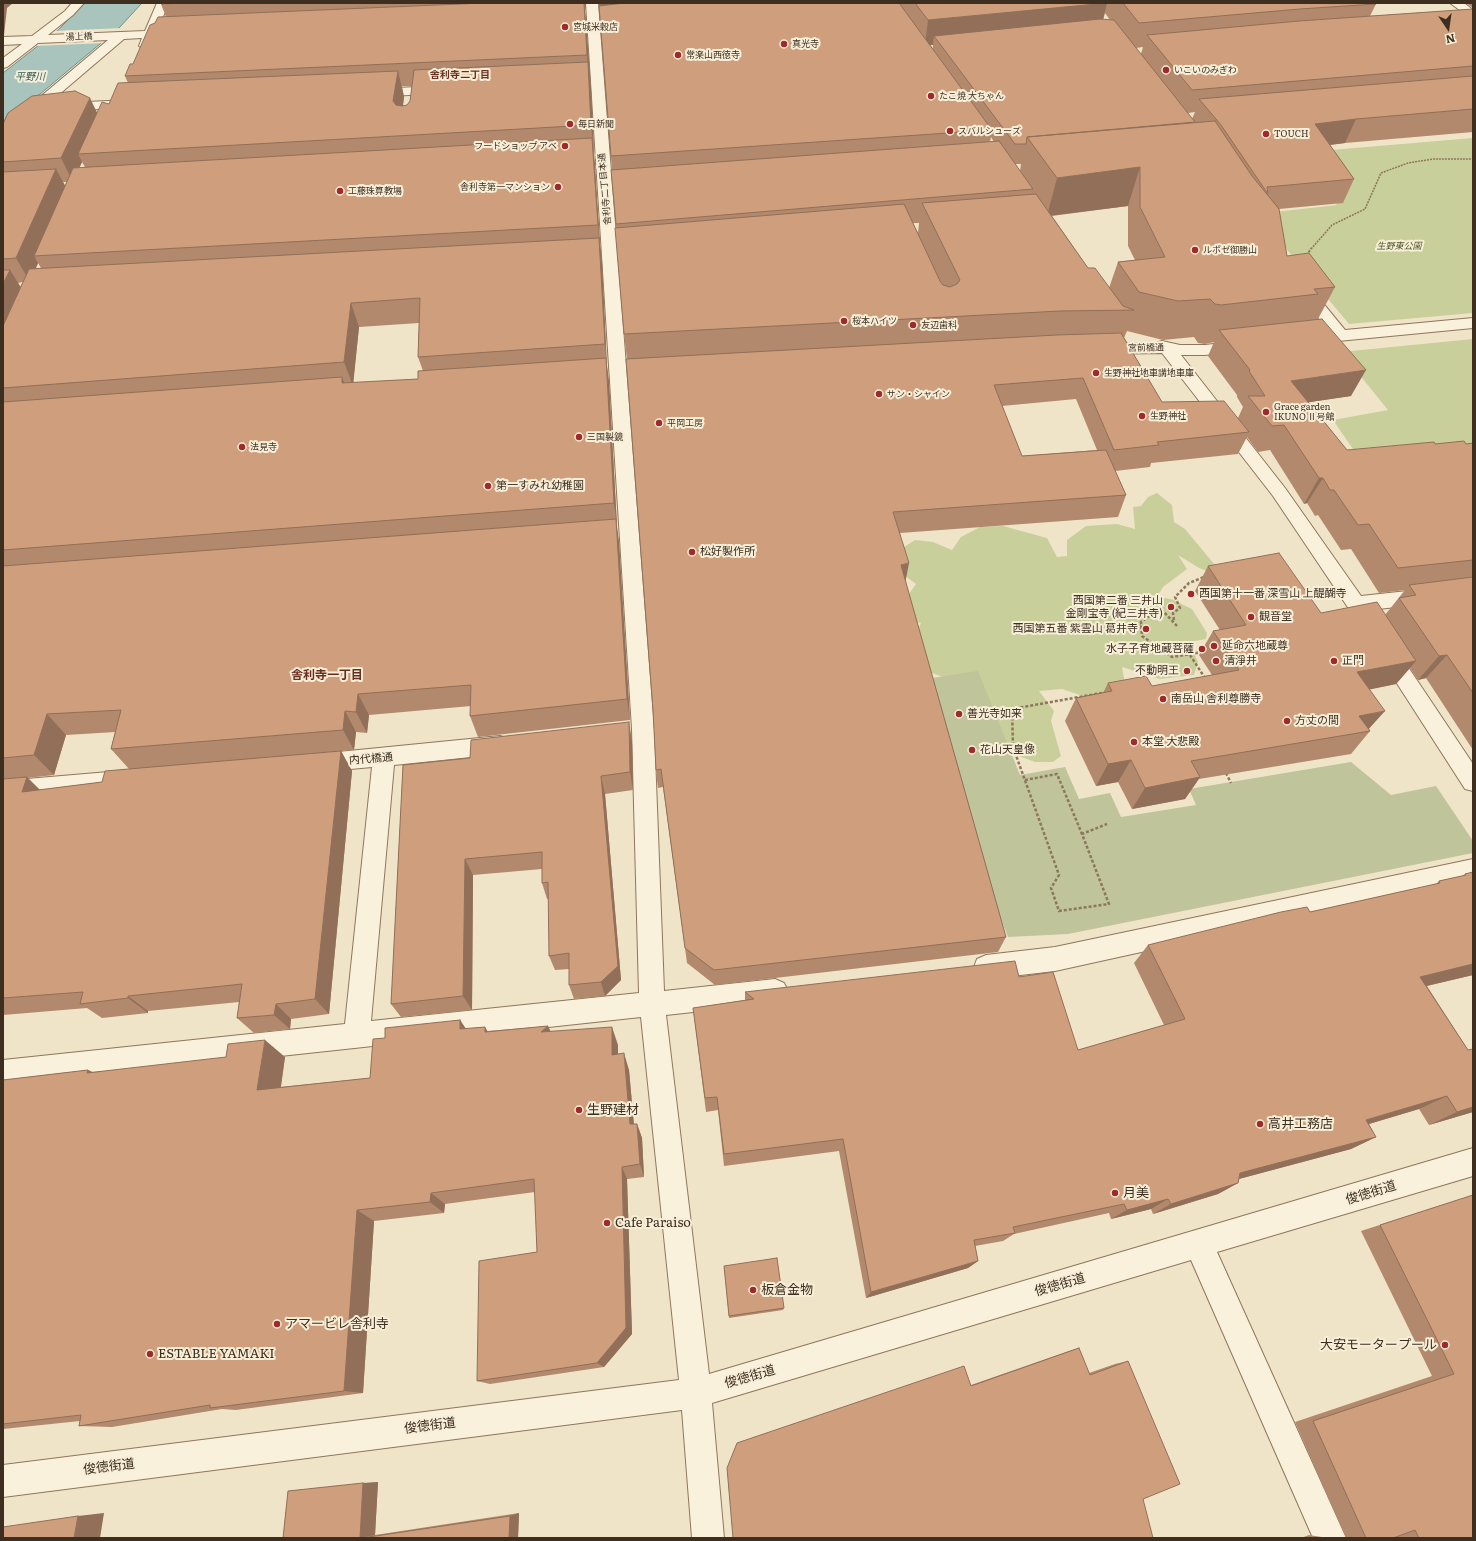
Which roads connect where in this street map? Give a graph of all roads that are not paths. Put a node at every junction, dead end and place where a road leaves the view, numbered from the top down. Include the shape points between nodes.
1 (78, 3) edge
2 (164, 3) edge
3 (1456, 3) edge
4 (578, 16) edge
5 (597, 17) edge
6 (1471, 20) edge
7 (190, 33) edge
8 (150, 34) junction
9 (117, 36) junction
10 (40, 39) junction
11 (3, 41) edge
12 (140, 55) edge
13 (3, 64) edge
14 (582, 82) edge
15 (598, 82) junction
16 (451, 89) edge
17 (124, 90) edge
18 (412, 91) junction
19 (357, 94) edge
20 (142, 103) edge
21 (118, 104) junction
22 (410, 105) edge
23 (36, 108) junction
24 (112, 118) edge
25 (3, 135) edge
26 (602, 157) junction
27 (587, 158) edge
28 (620, 188) edge
29 (604, 189) junction
30 (626, 253) edge
31 (611, 255) junction
32 (595, 256) edge
33 (1296, 279) edge
34 (1473, 323) edge
35 (1119, 335) edge
36 (1340, 335) junction
37 (1292, 340) edge
38 (1252, 345) edge
39 (1167, 348) junction
40 (1082, 349) edge
41 (1473, 591) edge
42 (1356, 604) junction
43 (517, 743) edge
44 (384, 758) junction
45 (296, 765) edge
46 (154, 777) edge
47 (1473, 782) edge
48 (3, 790) edge
49 (1473, 868) edge
50 (960, 970) edge
51 (794, 989) edge
52 (652, 1005) junction
53 (357, 1036) junction
54 (3, 1073) edge
55 (1473, 1162) edge
56 (1198, 1244) junction
57 (696, 1393) junction
58 (3, 1481) edge
59 (708, 1538) edge
60 (1330, 1538) edge

1 - 10 street
2 - 8 street
3 - 6 street
4 - 5 street
5 - 15 street, 舎利寺二丁目本通
7 - 8 street, 湯上橋
8 - 9 street, 湯上橋
8 - 12 street
9 - 10 street, 湯上橋
9 - 23 street
10 - 11 street, 湯上橋
10 - 13 street
14 - 15 street
15 - 26 street, 舎利寺二丁目本通
16 - 18 street
17 - 21 street
18 - 19 street
18 - 22 street
20 - 21 street
21 - 23 street
21 - 24 street
23 - 25 street
26 - 27 street
26 - 29 street, 舎利寺二丁目本通
28 - 29 street
29 - 31 street, 舎利寺二丁目本通
30 - 31 street
31 - 32 street
31 - 52 street, 舎利寺二丁目本通 via 618,374 621,534
33 - 36 street
34 - 36 street
35 - 39 street
36 - 37 street
38 - 39 street, 宮前橋通 via 1205,350
39 - 40 street, 宮前橋通
39 - 42 street via 1279,492
41 - 42 street
42 - 47 street
43 - 44 street, 内代橋通
44 - 45 street, 内代橋通
44 - 53 street
46 - 48 street
49 - 50 street via 1055,959
51 - 52 street
52 - 53 street
52 - 57 street, 舎利寺二丁目本通
53 - 54 street
55 - 56 street, 俊徳街道
56 - 57 street, 俊徳街道
56 - 60 street
57 - 58 street, 俊徳街道
57 - 59 street, 舎利寺二丁目本通

